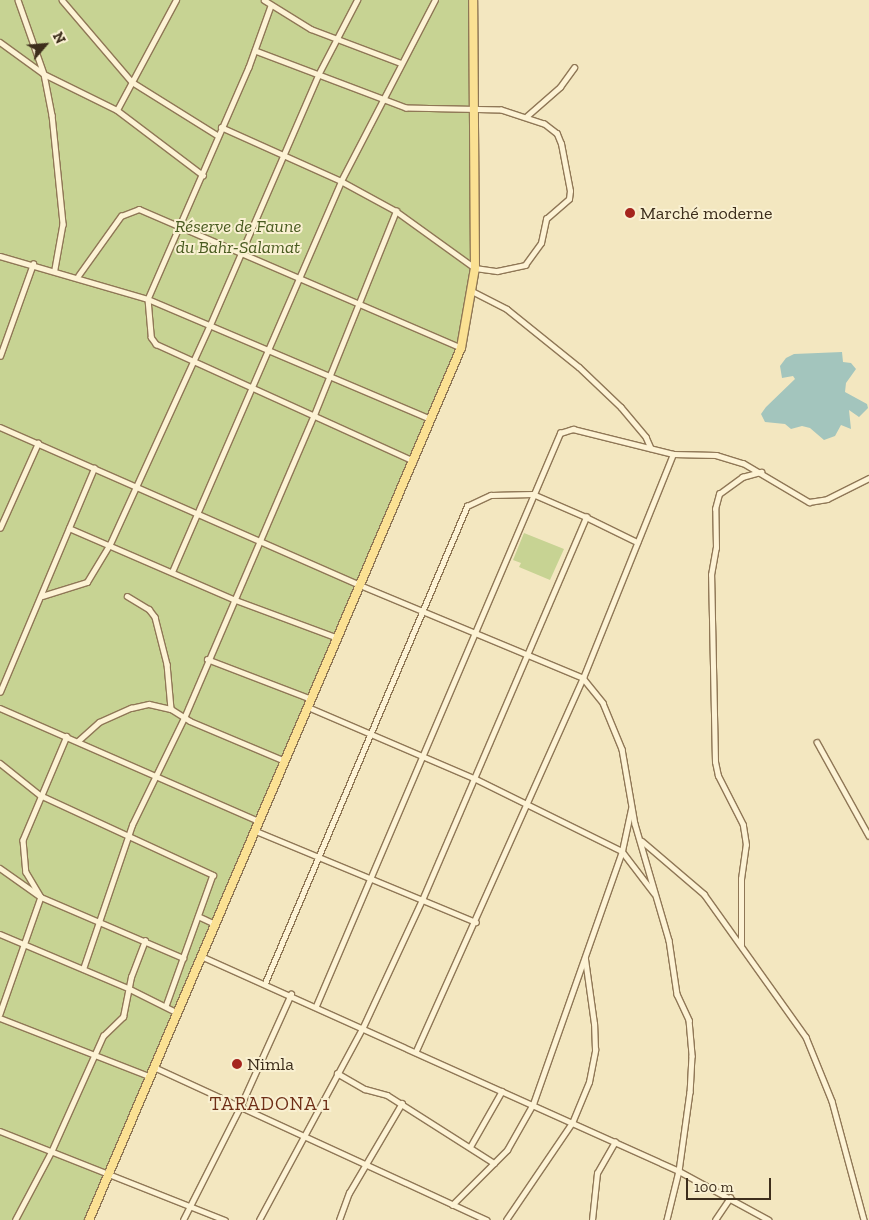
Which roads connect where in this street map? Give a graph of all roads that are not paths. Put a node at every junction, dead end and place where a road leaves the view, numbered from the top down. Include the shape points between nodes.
1 (18, 0) edge
2 (62, 0) edge
3 (176, 0) edge
4 (264, 0) edge
5 (357, 0) edge
6 (435, 0) edge
7 (473, 0) edge
8 (271, 6) junction
9 (336, 38) junction
10 (0, 42) edge
11 (256, 51) junction
12 (401, 63) junction
13 (574, 68) dead end
14 (44, 74) junction
15 (318, 74) junction
16 (132, 82) junction
17 (382, 101) junction
18 (474, 108) junction
19 (117, 110) junction
20 (526, 116) junction
21 (221, 128) junction
22 (217, 135) junction
23 (283, 154) junction
24 (202, 175) junction
25 (341, 181) junction
26 (396, 211) junction
27 (180, 228) junction
28 (239, 254) junction
29 (0, 256) edge
30 (33, 264) junction
31 (475, 268) junction
32 (55, 269) junction
33 (78, 276) junction
34 (299, 280) junction
35 (472, 291) junction
36 (148, 299) junction
37 (359, 306) junction
38 (210, 325) junction
39 (461, 348) junction
40 (269, 350) junction
41 (0, 356) edge
42 (193, 361) junction
43 (329, 378) junction
44 (252, 387) junction
45 (314, 416) junction
46 (431, 419) junction
47 (0, 427) edge
48 (38, 443) junction
49 (650, 448) junction
50 (673, 454) junction
51 (414, 461) junction
52 (94, 468) junction
53 (761, 472) junction
54 (869, 478) edge
55 (136, 486) junction
56 (533, 494) junction
57 (198, 514) junction
58 (586, 517) junction
59 (0, 528) edge
60 (69, 528) junction
61 (258, 540) junction
62 (637, 542) junction
63 (110, 544) junction
64 (172, 572) junction
65 (360, 585) junction
66 (42, 596) junction
67 (127, 596) dead end
68 (233, 599) junction
69 (423, 610) junction
70 (476, 631) junction
71 (338, 638) junction
72 (527, 652) junction
73 (207, 659) junction
74 (583, 678) junction
75 (0, 692) edge
76 (311, 699) junction
77 (308, 707) junction
78 (0, 708) edge
79 (171, 709) junction
80 (184, 718) junction
81 (67, 736) junction
82 (370, 736) junction
83 (78, 741) junction
84 (817, 742) dead end
85 (422, 756) junction
86 (285, 761) junction
87 (0, 764) edge
88 (156, 773) junction
89 (474, 778) junction
90 (40, 795) junction
91 (527, 804) junction
92 (631, 808) junction
93 (260, 821) junction
94 (256, 831) junction
95 (129, 835) junction
96 (869, 836) edge
97 (641, 840) junction
98 (622, 851) junction
99 (317, 856) junction
100 (0, 868) edge
101 (371, 876) junction
102 (657, 897) junction
103 (41, 898) junction
104 (422, 900) junction
105 (198, 916) junction
106 (99, 920) junction
107 (476, 922) junction
108 (215, 924) junction
109 (0, 934) edge
110 (145, 941) junction
111 (25, 945) junction
112 (741, 945) junction
113 (201, 956) junction
114 (183, 958) junction
115 (585, 958) junction
116 (83, 969) junction
117 (265, 983) junction
118 (130, 989) junction
119 (291, 994) junction
120 (166, 1006) junction
121 (316, 1006) junction
122 (176, 1012) junction
123 (0, 1016) edge
124 (363, 1027) junction
125 (416, 1051) junction
126 (94, 1054) junction
127 (152, 1067) junction
128 (336, 1073) junction
129 (149, 1076) junction
130 (502, 1091) junction
131 (402, 1103) junction
132 (533, 1104) junction
133 (240, 1107) junction
134 (572, 1123) junction
135 (0, 1131) edge
136 (302, 1135) junction
137 (615, 1142) junction
138 (470, 1147) junction
139 (52, 1150) junction
140 (494, 1163) junction
141 (367, 1165) junction
142 (679, 1171) junction
143 (109, 1174) junction
144 (730, 1198) junction
145 (190, 1204) junction
146 (452, 1205) junction
147 (15, 1220) edge
148 (89, 1220) edge
149 (183, 1220) edge
150 (225, 1220) edge
151 (259, 1220) edge
152 (339, 1220) edge
153 (486, 1220) edge
154 (506, 1220) edge
155 (592, 1220) edge
156 (667, 1220) edge
157 (716, 1220) edge
158 (769, 1220) edge
159 (864, 1220) edge

1 - 14 street
2 - 16 street
3 - 16 street
4 - 8 street
5 - 9 street
6 - 12 street
7 - 18 main road
8 - 9 street via 311,29
8 - 11 street
9 - 12 street
9 - 15 street
10 - 14 street
11 - 15 street
11 - 21 street
12 - 17 street
13 - 20 street via 536,111
14 - 19 street
14 - 32 street via 63,217
15 - 17 street
15 - 23 street
16 - 19 street
16 - 22 street
17 - 18 street via 419,110
17 - 25 street
18 - 20 street
18 - 31 main road
19 - 24 street
20 - 31 street via 557,134 569,199 546,219 541,243 526,265 498,271
21 - 22 street
21 - 23 street
22 - 24 street
23 - 25 street
23 - 28 street
24 - 27 street
25 - 26 street
25 - 34 street
26 - 31 street
26 - 37 street
27 - 28 street
27 - 33 street via 139,209 130,210 121,216
27 - 36 street
28 - 34 street
28 - 38 street
29 - 30 street
30 - 32 street
30 - 41 street
31 - 35 main road
32 - 33 street
33 - 36 street
34 - 37 street
34 - 40 street
35 - 39 main road
35 - 49 street via 507,309 579,367 621,407 642,432
36 - 38 street
36 - 42 street via 152,341
37 - 39 street
37 - 43 street
38 - 40 street
38 - 42 street
39 - 46 main road
40 - 43 street
40 - 44 street
42 - 44 street
42 - 55 street
43 - 45 street
43 - 46 street
44 - 45 street
44 - 57 street
45 - 51 street
45 - 61 street
46 - 51 main road
47 - 48 street
48 - 52 street
48 - 59 street
49 - 50 street
49 - 56 street via 573,429 565,431 560,433
50 - 53 street via 716,456
50 - 62 street
51 - 65 main road
52 - 55 street
52 - 60 street
53 - 54 street via 809,502 828,499
53 - 112 street via 742,477 719,494 715,509 716,548 712,575 715,762 718,776 743,825 746,845 741,879
55 - 57 street
55 - 63 street
56 - 58 street
56 - 69 street via 490,495 467,506
56 - 70 street
57 - 61 street
57 - 64 street
58 - 62 street
58 - 72 street
60 - 63 street
60 - 66 street
61 - 65 street
61 - 68 street
62 - 74 street
63 - 64 street
63 - 66 street via 88,582
64 - 68 street
65 - 69 street
65 - 71 main road
66 - 75 street
67 - 79 street via 149,609 155,617 167,664
68 - 71 street
68 - 73 street
69 - 70 street
69 - 82 street
70 - 72 street
70 - 85 street
71 - 76 main road
72 - 74 street
72 - 89 street
73 - 76 street
73 - 80 street
74 - 91 street
74 - 92 street via 603,702 611,719 622,750
76 - 77 main road
77 - 82 street
77 - 86 main road
78 - 81 street
79 - 80 street
79 - 83 street via 149,704 130,708 99,722
80 - 86 street
80 - 88 street
81 - 83 street
81 - 90 street
82 - 85 street
82 - 99 street
83 - 88 street
84 - 96 street
85 - 89 street
85 - 101 street
86 - 93 main road
87 - 90 street
88 - 93 street
88 - 95 street
89 - 91 street
89 - 104 street
90 - 95 street
90 - 103 street via 22,851 26,872
91 - 98 street
91 - 107 street
92 - 97 street
92 - 98 street
93 - 94 main road
94 - 99 street
94 - 108 main road
95 - 105 street via 213,875
95 - 106 street
97 - 102 street
97 - 112 street via 659,859 696,885
98 - 102 street
98 - 115 street
99 - 101 street
99 - 117 street
100 - 103 street
101 - 104 street
101 - 121 street
102 - 142 street via 669,940 675,985 687,1014 691,1040 690,1092
103 - 106 street
103 - 111 street
104 - 107 street
104 - 124 street
105 - 108 street
105 - 114 street
106 - 110 street
106 - 116 street
107 - 125 street
108 - 113 main road
109 - 111 street
110 - 114 street
110 - 118 street via 131,977
111 - 116 street
111 - 123 street
112 - 159 street via 787,1007 815,1056 832,1101
113 - 117 street
113 - 122 main road
114 - 120 street
115 - 132 street
115 - 134 street via 595,1050 589,1082
116 - 118 street
117 - 119 street
118 - 120 street
118 - 126 street via 123,1017 104,1033
119 - 121 street
119 - 133 street
120 - 122 street
121 - 124 street
122 - 127 main road
123 - 126 street
124 - 125 street
124 - 128 street
125 - 130 street
126 - 129 street
126 - 139 street
127 - 129 main road
127 - 133 street
128 - 131 street via 365,1089 382,1092
128 - 136 street
129 - 143 main road
130 - 132 street
130 - 138 street
131 - 138 street
131 - 141 street
132 - 134 street
132 - 140 street via 507,1150
133 - 136 street
133 - 145 street
134 - 137 street
134 - 154 street
135 - 139 street
136 - 141 street
136 - 151 street
137 - 142 street
137 - 155 street via 597,1173
138 - 140 street
139 - 143 street
139 - 147 street
140 - 146 street
141 - 146 street
141 - 152 street via 349,1193
142 - 144 street
142 - 156 street
143 - 145 street
143 - 148 main road
144 - 157 street
144 - 158 street
145 - 149 street
145 - 150 street
146 - 153 street

